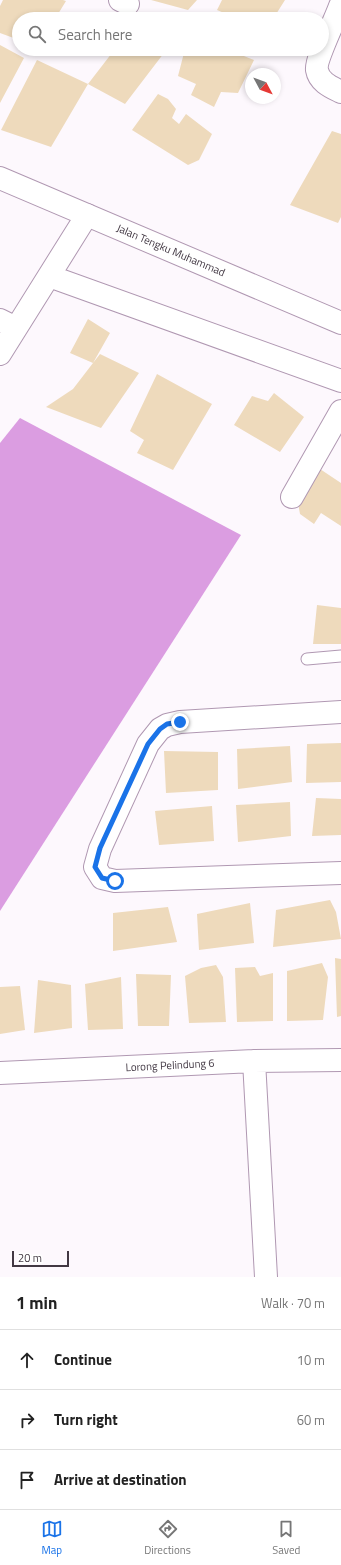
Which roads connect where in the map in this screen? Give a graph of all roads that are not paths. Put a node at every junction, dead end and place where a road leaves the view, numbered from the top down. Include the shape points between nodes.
1 (340, 6) edge
2 (329, 34) edge
3 (320, 56) edge
4 (341, 92) edge
5 (0, 178) edge
6 (87, 215) junction
7 (49, 276) junction
8 (341, 323) edge
9 (8, 324) edge
10 (0, 354) edge
11 (341, 381) edge
12 (341, 411) edge
13 (292, 497) dead end
14 (341, 656) edge
15 (307, 659) dead end
16 (341, 712) edge
17 (341, 874) edge
18 (341, 1060) edge
19 (254, 1061) junction
20 (0, 1073) edge
21 (266, 1277) edge

1 - 2 street
3 - 4 street via 316,69 319,76 326,84
5 - 6 street, Jalan Tengku Muhammad
6 - 7 street
6 - 8 street, Jalan Tengku Muhammad
7 - 9 street
7 - 11 street
9 - 10 street
12 - 13 street
14 - 15 lane
16 - 17 street via 167,724 148,744 100,848 95,867 102,878 115,881
18 - 19 street, Lorong Pelindung 6
19 - 20 street, Lorong Pelindung 6
19 - 21 street

